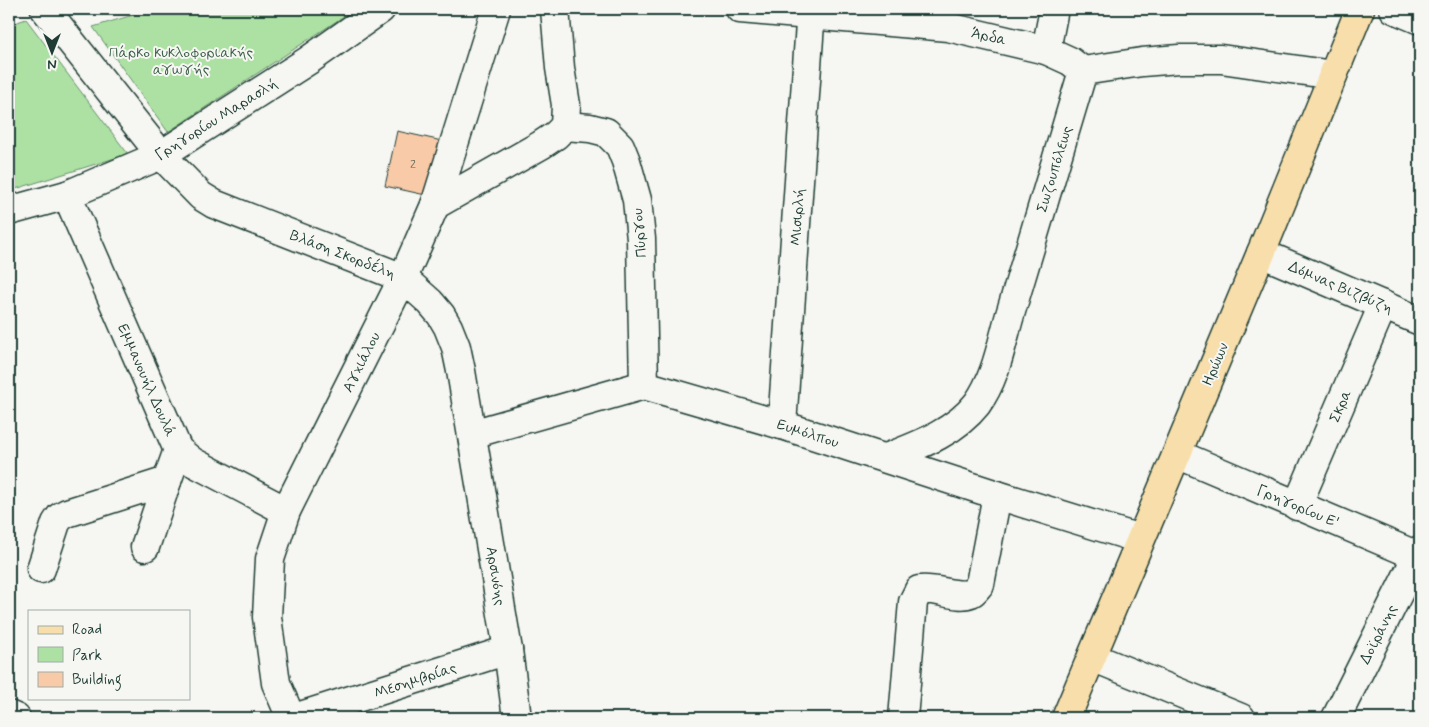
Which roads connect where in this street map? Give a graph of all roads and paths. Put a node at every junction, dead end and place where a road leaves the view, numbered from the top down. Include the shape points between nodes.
1 (45, 9) edge
2 (381, 9) edge
3 (496, 9) edge
4 (555, 9) edge
5 (740, 9) edge
6 (1054, 9) edge
7 (1360, 9) edge
8 (1394, 9) edge
9 (811, 12) edge
10 (1420, 20) edge
11 (1046, 50) junction
12 (1083, 71) junction
13 (1333, 75) junction
14 (565, 126) junction
15 (161, 155) junction
16 (67, 195) junction
17 (435, 205) junction
18 (9, 211) edge
19 (1261, 253) junction
20 (403, 278) junction
21 (1383, 305) junction
22 (1420, 321) edge
23 (644, 385) junction
24 (782, 425) junction
25 (472, 434) junction
26 (178, 450) junction
27 (1177, 454) junction
28 (886, 458) junction
29 (167, 481) junction
30 (997, 495) junction
31 (1297, 506) junction
32 (286, 511) junction
33 (1140, 540) junction
34 (145, 547) dead end
35 (1419, 554) edge
36 (41, 568) dead end
37 (508, 650) junction
38 (1092, 657) junction
39 (9, 715) edge
40 (16, 718) edge
41 (292, 718) edge
42 (517, 718) edge
43 (903, 718) edge
44 (1066, 718) edge
45 (1241, 718) edge
46 (1336, 718) edge

1 - 15 street, Βλάση Σκορδέλη
2 - 15 street, Γρηγορίου Μαρασλή via 309,60
3 - 17 street, Αγχιάλου
4 - 14 street via 566,105
5 - 9 street, Άρδα
6 - 11 street
7 - 13 main road, Ηρώων
8 - 10 street
9 - 11 street, Άρδα via 948,27
9 - 24 street, Μισιρλή
11 - 12 street, Άρδα
12 - 13 street via 1142,62 1222,59
12 - 28 street, Σωζουπόλεως via 984,394 953,427
13 - 19 main road, Ηρώων
14 - 17 street via 541,145
14 - 23 street, Πύργου via 606,132 620,146 626,161 637,200 641,239
15 - 16 street, Γρηγορίου Μαρασλή
15 - 20 street, Βλάση Σκορδέλη via 210,202
16 - 18 street, Γρηγορίου Μαρασλή
16 - 26 street, Εμμανουήλ Δουλά
17 - 20 street, Αγχιάλου
19 - 21 street, Δόμνας Βιζβύζη
19 - 27 main road, Ηρώων
20 - 25 street, Βλάση Σκορδέλη via 430,302 448,327 460,363
20 - 32 street, Αγχιάλου
21 - 22 street, Δόμνας Βιζβύζη
21 - 31 street, Σκρα
23 - 24 street, Ευμόλπου
23 - 25 street
24 - 28 street, Ευμόλπου
25 - 37 street, Αρσινόης
26 - 29 street
26 - 32 street, Εμμανουήλ Δουλά via 193,462
27 - 31 street, Γρηγορίου Ε'
27 - 33 main road, Ηρώων
28 - 30 street, Ευμόλπου
29 - 34 street
29 - 36 street via 60,516
30 - 33 street, Ευμόλπου
30 - 43 street via 980,584 973,592 962,595 928,588 919,590 913,602
31 - 35 street, Γρηγορίου Ε'
32 - 41 street, Αγχιάλου via 270,559 267,617 276,683
33 - 38 main road, Ηρώων
35 - 46 street, Δοϊράνης
37 - 41 street, Μεσημβρίας
37 - 42 street, Αρσινόης
38 - 44 main road, Ηρώων
38 - 45 street
39 - 40 street

